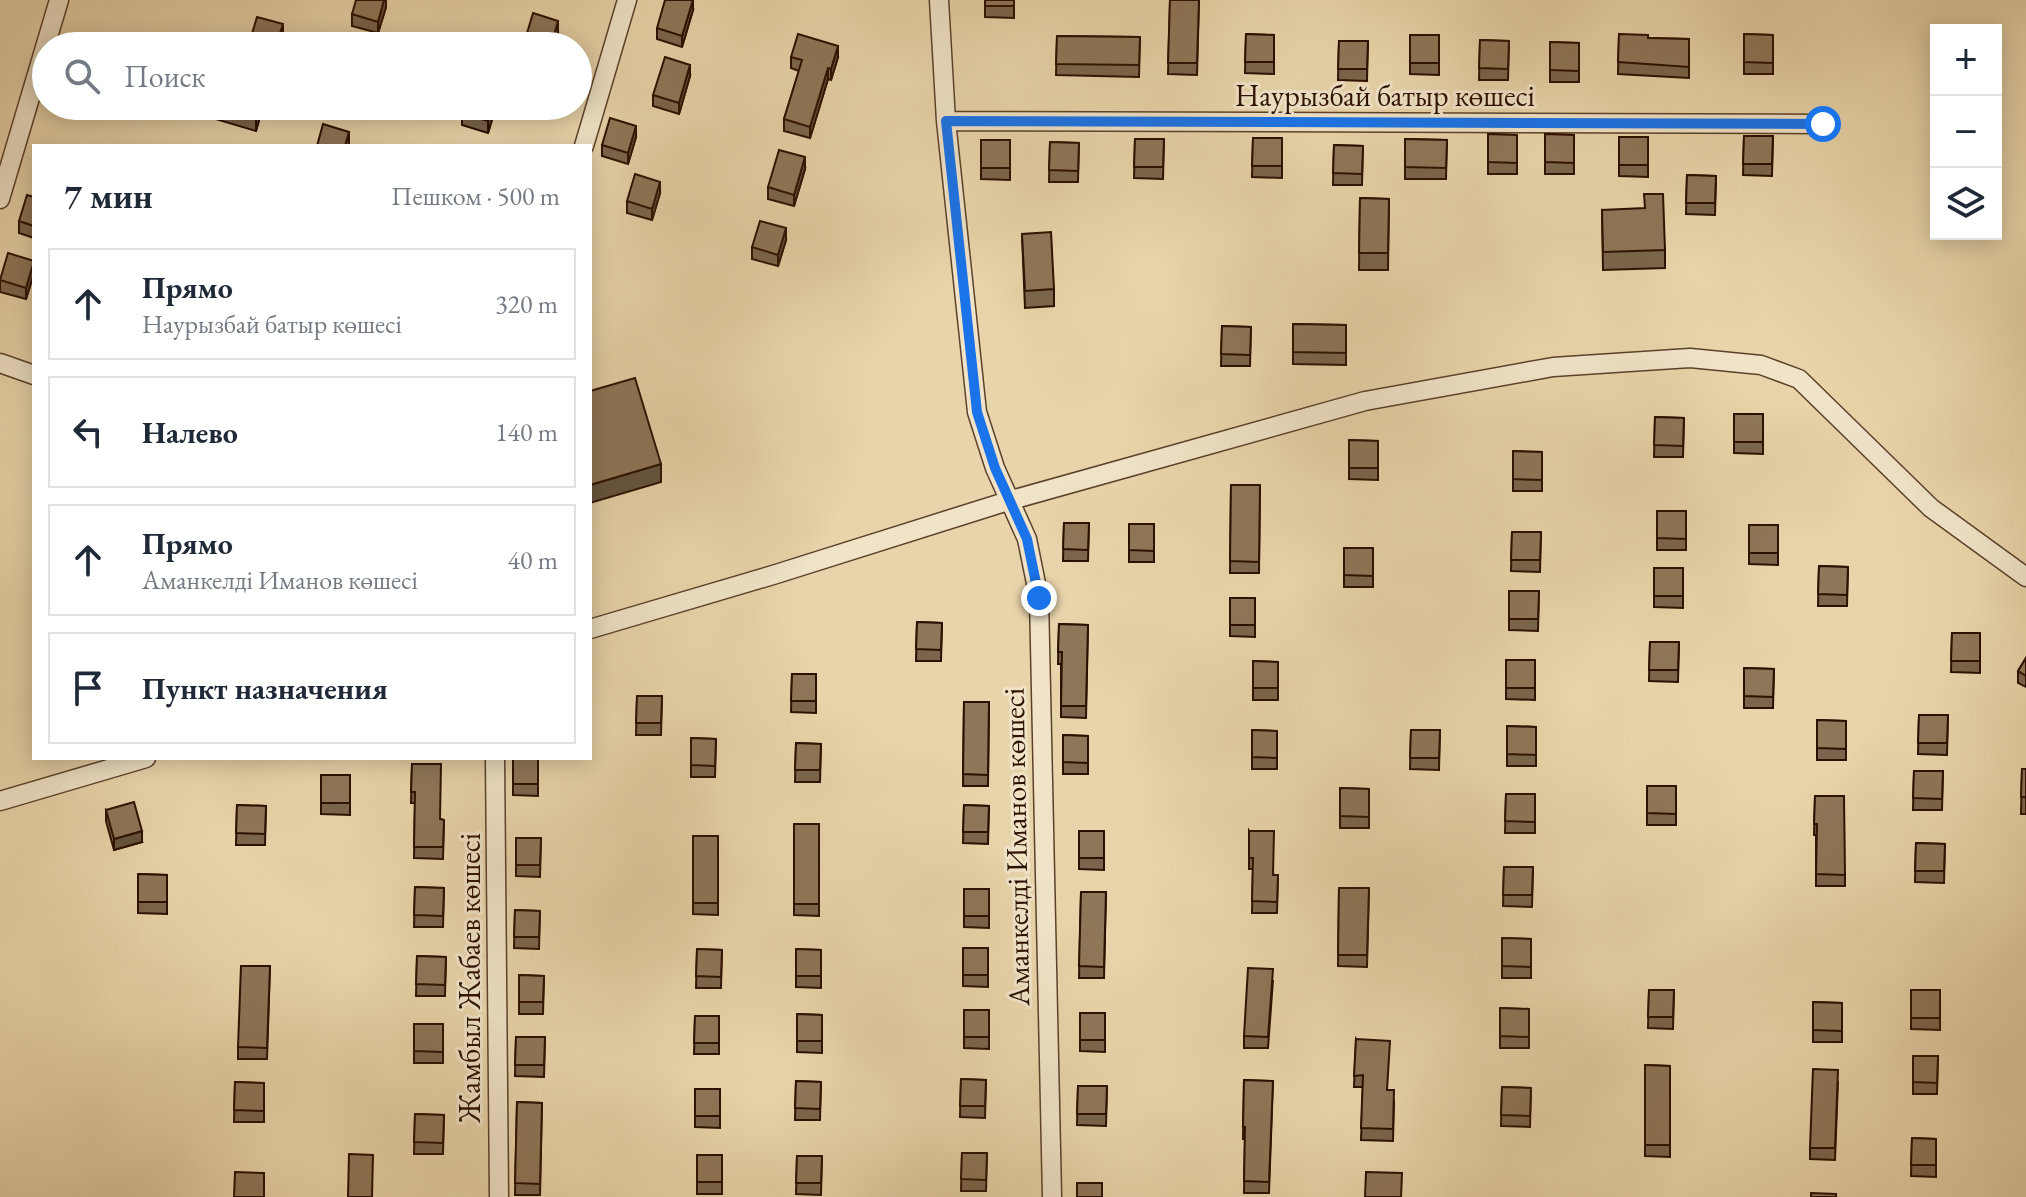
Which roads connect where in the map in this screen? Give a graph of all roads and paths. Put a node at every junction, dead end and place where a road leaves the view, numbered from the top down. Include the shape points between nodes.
1 (59, 0) edge
2 (627, 0) edge
3 (939, 0) edge
4 (50, 32) edge
5 (32, 91) edge
6 (592, 119) edge
7 (592, 120) edge
8 (946, 121) junction
9 (1823, 124) dead end
10 (585, 144) edge
11 (0, 199) edge
12 (0, 363) edge
13 (32, 374) edge
14 (1008, 501) junction
15 (2026, 577) edge
16 (592, 628) edge
17 (139, 760) edge
18 (495, 760) edge
19 (0, 801) edge
20 (499, 1197) edge
21 (1052, 1197) edge

1 - 4 street
2 - 6 street
3 - 8 street, Аманкелді Иманов көшесі
5 - 11 street
7 - 10 street
8 - 9 street, Наурызбай батыр көшесі
8 - 14 street, Аманкелді Иманов көшесі via 977,412
12 - 13 street
14 - 15 street via 1365,401 1553,367 1690,358 1761,365 1799,379 1931,508
14 - 16 street
14 - 21 street, Аманкелді Иманов көшесі via 1027,539 1039,598
17 - 19 street
18 - 20 street, Жамбыл Жабаев көшесі

